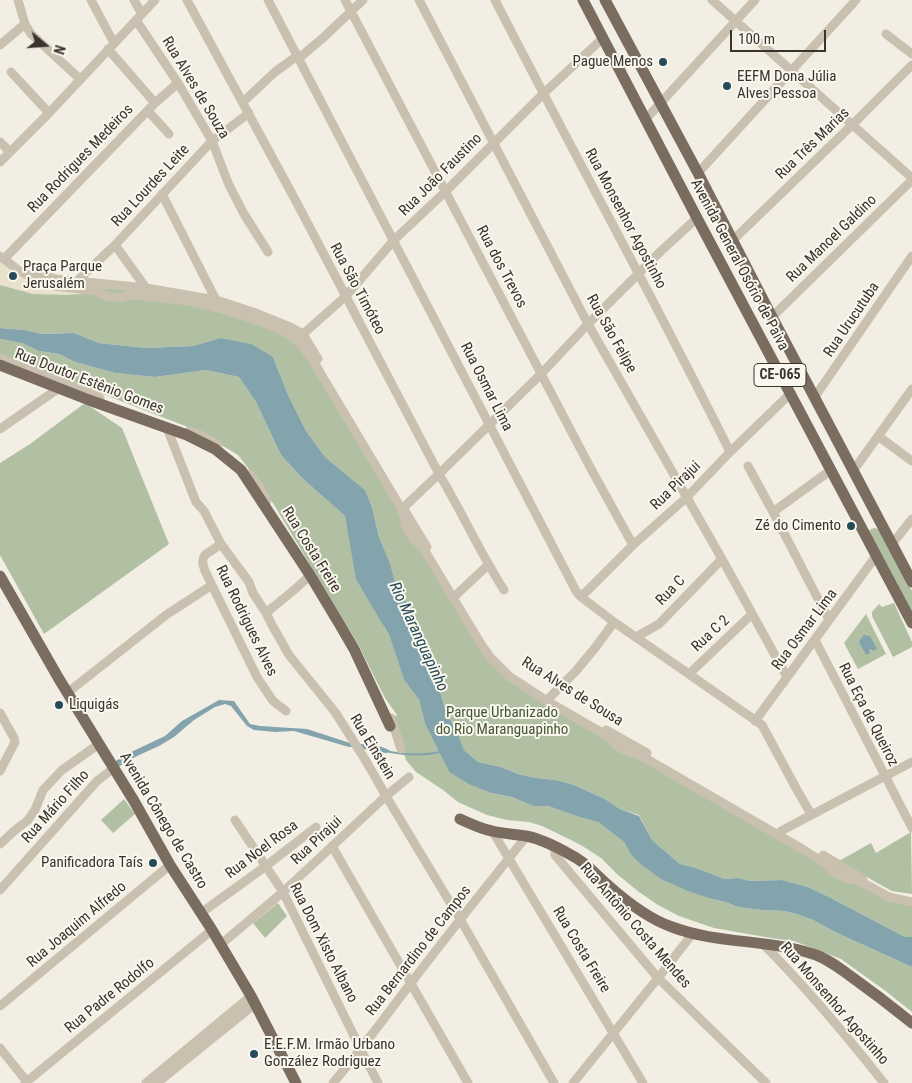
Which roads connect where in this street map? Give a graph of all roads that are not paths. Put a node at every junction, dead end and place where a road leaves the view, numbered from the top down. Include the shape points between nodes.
1 (18, 0) edge
2 (91, 0) edge
3 (134, 0) edge
4 (155, 0) edge
5 (187, 0) edge
6 (268, 0) edge
7 (345, 0) edge
8 (363, 0) edge
9 (419, 0) edge
10 (495, 0) edge
11 (583, 0) edge
12 (605, 0) edge
13 (712, 0) edge
14 (755, 0) edge
15 (856, 0) edge
16 (351, 12) junction
17 (139, 17) junction
18 (736, 21) junction
19 (25, 24) junction
20 (886, 34) dead end
21 (603, 38) junction
22 (0, 45) edge
23 (111, 46) junction
24 (912, 54) edge
25 (297, 57) junction
26 (912, 65) edge
27 (792, 71) junction
28 (11, 72) dead end
29 (80, 79) junction
30 (178, 82) junction
31 (543, 94) junction
32 (243, 102) junction
33 (155, 103) junction
34 (661, 103) junction
35 (148, 111) junction
36 (49, 113) junction
37 (249, 113) junction
38 (645, 120) junction
39 (852, 125) junction
40 (169, 134) dead end
41 (212, 141) junction
42 (0, 142) edge
43 (493, 143) junction
44 (10, 152) junction
45 (0, 162) edge
46 (698, 173) junction
47 (912, 179) edge
48 (446, 191) junction
49 (162, 194) junction
50 (697, 218) junction
51 (394, 240) junction
52 (732, 241) junction
53 (115, 245) junction
54 (268, 252) dead end
55 (2, 254) edge
56 (912, 256) edge
57 (638, 273) junction
58 (76, 282) junction
59 (146, 288) junction
60 (346, 296) junction
61 (216, 300) junction
62 (772, 317) junction
63 (588, 324) junction
64 (303, 334) junction
65 (0, 358) edge
66 (0, 365) edge
67 (541, 374) junction
68 (59, 388) junction
69 (912, 389) edge
70 (790, 394) junction
71 (814, 398) junction
72 (490, 425) junction
73 (167, 428) junction
74 (0, 430) edge
75 (878, 436) junction
76 (730, 452) junction
77 (912, 461) edge
78 (748, 466) dead end
79 (831, 470) junction
80 (853, 471) junction
81 (439, 474) junction
82 (861, 486) junction
83 (686, 498) junction
84 (846, 498) junction
85 (403, 508) junction
86 (774, 512) junction
87 (912, 519) edge
88 (884, 529) junction
89 (867, 537) junction
90 (221, 544) junction
91 (892, 544) junction
92 (633, 545) junction
93 (876, 556) junction
94 (722, 559) junction
95 (488, 565) junction
96 (310, 575) junction
97 (0, 576) edge
98 (912, 582) edge
99 (212, 585) junction
100 (504, 590) dead end
101 (4, 591) edge
102 (456, 595) junction
103 (581, 597) junction
104 (266, 613) junction
105 (752, 614) junction
106 (829, 620) junction
107 (614, 622) junction
108 (912, 623) edge
109 (636, 637) junction
110 (815, 640) junction
111 (689, 674) junction
112 (787, 677) junction
113 (67, 693) junction
114 (550, 697) junction
115 (286, 712) dead end
116 (0, 713) edge
117 (755, 721) junction
118 (390, 726) dead end
119 (100, 744) junction
120 (401, 749) dead end
121 (912, 762) edge
122 (114, 768) junction
123 (0, 771) edge
124 (884, 776) junction
125 (408, 777) dead end
126 (386, 796) junction
127 (811, 814) junction
128 (460, 819) dead end
129 (235, 820) dead end
130 (316, 827) dead end
131 (912, 828) edge
132 (781, 831) junction
133 (493, 832) junction
134 (526, 836) junction
135 (0, 844) edge
136 (332, 846) junction
137 (555, 846) junction
138 (509, 859) junction
139 (170, 865) junction
140 (266, 866) junction
141 (0, 890) edge
142 (283, 892) junction
143 (912, 898) edge
144 (912, 902) edge
145 (201, 912) junction
146 (460, 919) junction
147 (212, 930) junction
148 (693, 933) junction
149 (764, 944) junction
150 (220, 945) junction
151 (658, 978) junction
152 (411, 983) junction
153 (253, 1000) junction
154 (0, 1006) edge
155 (912, 1023) edge
156 (613, 1033) junction
157 (0, 1048) edge
158 (361, 1050) junction
159 (186, 1055) junction
160 (27, 1082) edge
161 (146, 1083) edge
162 (157, 1083) edge
163 (296, 1083) edge
164 (334, 1083) edge
165 (378, 1083) edge
166 (468, 1083) edge
167 (554, 1083) edge
168 (573, 1083) edge
169 (643, 1083) edge
170 (766, 1083) edge
171 (884, 1083) edge

1 - 19 street
2 - 23 street
3 - 17 street, Rua Alves de Souza
4 - 17 street
5 - 32 street, Rua São Timóteo
6 - 25 street, Rua Osmar Lima
7 - 16 street, Rua dos Trevos
8 - 16 street
9 - 43 street, Rua São Felipe
10 - 31 street, Rua Monsenhor Agostinho
11 - 21 main road, Avenida General Osório de Paiva / CE-065
12 - 34 main road, Avenida General Osório de Paiva / CE-065
13 - 18 street
14 - 18 street
15 - 27 street
16 - 25 street
16 - 48 street, Rua dos Trevos
17 - 23 street
17 - 30 street, Rua Alves de Souza
18 - 27 street
18 - 34 street
19 - 22 street
19 - 29 street via 31,34
20 - 24 street
21 - 31 street, Rua João Faustino
21 - 38 main road, Avenida General Osório de Paiva / CE-065
23 - 29 street
23 - 33 street
25 - 32 street via 275,72
25 - 51 street, Rua Osmar Lima
26 - 39 street, Rua Três Marias
27 - 39 street
27 - 46 street
28 - 36 street
29 - 36 street
30 - 33 street, Rua Rodrigues Medeiros
30 - 41 street, Rua Alves de Souza
31 - 43 street, Rua João Faustino
31 - 57 street, Rua Monsenhor Agostinho
32 - 37 street, Rua São Timóteo
33 - 35 street, Rua Rodrigues Medeiros
34 - 38 street
34 - 46 main road, Avenida General Osório de Paiva / CE-065
35 - 40 street
35 - 55 street, Rua Rodrigues Medeiros
36 - 44 street
37 - 41 street, Rua Lourdes Leite
37 - 60 street, Rua São Timóteo
38 - 50 main road, Avenida General Osório de Paiva / CE-065
39 - 47 street
39 - 52 street, Rua Três Marias
41 - 49 street, Rua Lourdes Leite
41 - 54 street, Rua Alves de Souza via 229,185
42 - 44 street
43 - 48 street, Rua João Faustino
43 - 63 street, Rua São Felipe
44 - 45 street
46 - 52 main road, Avenida General Osório de Paiva / CE-065
47 - 62 street, Rua Manoel Galdino
48 - 51 street, Rua João Faustino
48 - 67 street, Rua dos Trevos
49 - 53 street, Rua Lourdes Leite
49 - 61 street
50 - 57 street
50 - 70 main road, Avenida General Osório de Paiva / CE-065
51 - 60 street, Rua João Faustino
51 - 72 street, Rua Osmar Lima
52 - 62 main road, Avenida General Osório de Paiva / CE-065
53 - 58 street, Rua Lourdes Leite
53 - 59 street
55 - 58 street via 40,274
55 - 144 street via 21,272 55,286 121,298 128,294 199,303 268,324 295,339 309,354 401,508 413,539 422,546 481,644 510,676 611,738 615,745 638,754 804,850 834,872 847,879 856,879 889,897
56 - 71 street, Rua Urucutuba
57 - 63 street
57 - 76 street, Rua Monsenhor Agostinho
58 - 59 street
59 - 61 street
60 - 64 street, Rua João Faustino
60 - 81 street, Rua São Timóteo
61 - 64 street
62 - 71 main road, Avenida General Osório de Paiva / CE-065
63 - 67 street
63 - 83 street, Rua São Felipe
64 - 85 street, Rua Alves de Sousa
65 - 120 street via 205,437 245,469 259,486 357,648 391,719
66 - 68 main road, Rua Doutor Estênio Gomes
67 - 72 street
67 - 92 street, Rua dos Trevos
68 - 73 main road, Rua Doutor Estênio Gomes
68 - 74 street
69 - 75 street
70 - 76 street, Rua Pirajui
70 - 79 main road, Avenida General Osório de Paiva / CE-065
71 - 80 main road, Avenida General Osório de Paiva / CE-065
72 - 81 street
72 - 103 street, Rua Osmar Lima
73 - 90 street, Rua Einstein via 196,502
73 - 96 main road, Rua Costa Freire via 215,448 241,470
75 - 77 street
75 - 80 street
76 - 83 street, Rua Pirajui
78 - 86 street
79 - 84 main road, Avenida General Osório de Paiva / CE-065
79 - 86 street
80 - 82 main road, Avenida General Osório de Paiva / CE-065
81 - 85 street
81 - 95 street, Rua São Timóteo
82 - 84 main road via 858,497 853,500
82 - 88 main road, Avenida General Osório de Paiva / CE-065
83 - 92 street, Rua Pirajui
83 - 94 street, Rua São Felipe
84 - 89 main road, Avenida General Osório de Paiva / CE-065
85 - 102 street, Rua Alves de Sousa
86 - 106 street
87 - 91 street
88 - 89 main road via 871,526 867,529
88 - 91 main road, Avenida General Osório de Paiva / CE-065
89 - 93 main road, Avenida General Osório de Paiva / CE-065
90 - 99 street, Rua Rodrigues Alves via 202,560
90 - 104 street, Rua Einstein via 249,582
91 - 98 main road, Avenida General Osório de Paiva / CE-065
92 - 103 street, Rua Pirajui
93 - 106 street, Rua Osmar Lima
93 - 108 main road, Avenida General Osório de Paiva / CE-065
94 - 105 street, Rua São Felipe
94 - 109 street, Rua C via 659,624
95 - 100 street, Rua São Timóteo
95 - 102 street
96 - 104 street
96 - 118 main road, Rua Costa Freire via 354,649
97 - 101 main road, Avenida Cônego de Castro
99 - 113 street via 166,615
99 - 115 street, Rua Rodrigues Alves via 257,677 273,701
101 - 113 main road, Avenida Cônego de Castro
102 - 114 street, Rua Alves de Sousa via 497,659
103 - 107 street, Rua Osmar Lima
104 - 126 street, Rua Einstein via 289,655 335,712
105 - 111 street, Rua C 2
105 - 112 street, Rua São Felipe
106 - 110 street, Rua Osmar Lima
107 - 109 street, Rua Osmar Lima
107 - 114 street
109 - 111 street, Rua Osmar Lima
110 - 112 street, Rua Osmar Lima
110 - 124 street, Rua Eça de Queiroz
111 - 117 street, Rua Osmar Lima
112 - 117 street, Rua Osmar Lima
113 - 119 main road, Avenida Cônego de Castro
114 - 132 street, Rua Alves de Sousa
116 - 123 street via 15,742
117 - 127 street, Rua Osmar Lima via 762,725
119 - 122 main road, Avenida Cônego de Castro
119 - 135 street via 62,770 43,790 28,820
121 - 124 street
122 - 139 main road, Avenida Cônego de Castro
122 - 141 street, Rua Mário Filho via 97,781
124 - 127 street
124 - 131 street, Rua Eça de Queiroz
125 - 126 street, Rua Pirajui
126 - 136 street, Rua Pirajui
126 - 146 street, Rua Einstein
127 - 132 street
128 - 133 main road
129 - 140 street, Rua Dom Xisto Albano
130 - 140 street, Rua Noel Rosa
132 - 143 street, Rua Alves de Sousa via 886,891
133 - 134 main road
133 - 138 street, Rua Costa Freire
134 - 137 main road
134 - 138 street, Rua Bernardino de Campos
136 - 142 street, Rua Pirajui
136 - 152 street
137 - 148 main road via 589,867 624,899 650,916 671,927
137 - 151 street, Rua Antônio Costa Mendes via 555,855
138 - 146 street, Rua Bernardino de Campos
138 - 156 street, Rua Costa Freire
139 - 145 main road, Avenida Cônego de Castro
139 - 154 street, Rua Joaquim Alfredo
140 - 142 street, Rua Dom Xisto Albano
140 - 145 street, Rua Noel Rosa
142 - 150 street, Rua Pirajui
142 - 158 street, Rua Dom Xisto Albano
145 - 147 main road, Avenida Cônego de Castro
146 - 152 street, Rua Bernardino de Campos
146 - 167 street, Rua Einstein
147 - 150 main road, Avenida Cônego de Castro
147 - 160 street, Rua Padre Rodolfo
148 - 149 main road
148 - 151 street
149 - 155 main road via 814,954 835,965
149 - 171 street, Rua Monsenhor Agostinho via 851,1040
150 - 153 main road, Avenida Cônego de Castro
151 - 156 street
151 - 170 street, Rua Antônio Costa Mendes
152 - 158 street, Rua Bernardino de Campos
152 - 166 street
153 - 159 street
153 - 163 main road, Avenida Cônego de Castro
156 - 168 street
156 - 169 street, Rua Costa Freire
157 - 160 street
158 - 164 street, Rua Bernardino de Campos
158 - 165 street, Rua Dom Xisto Albano
159 - 161 street
159 - 162 street

